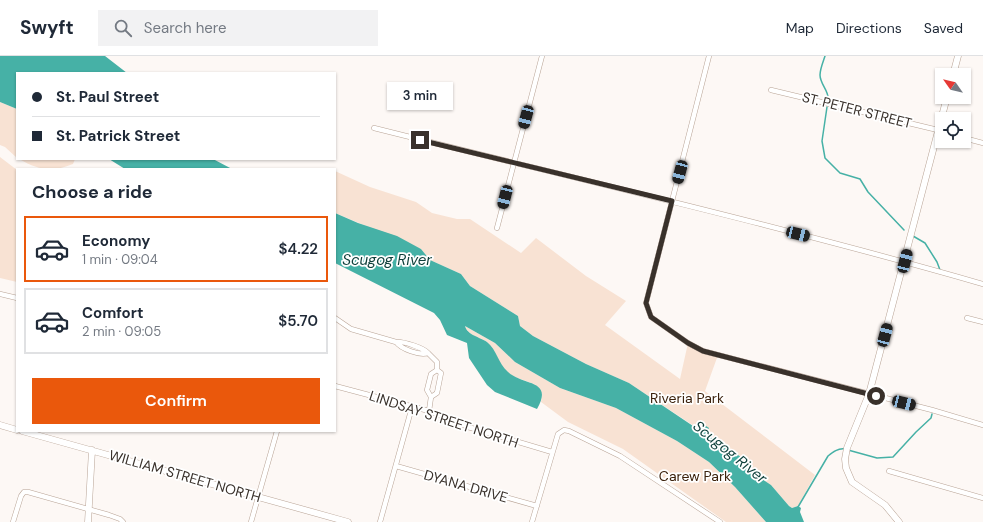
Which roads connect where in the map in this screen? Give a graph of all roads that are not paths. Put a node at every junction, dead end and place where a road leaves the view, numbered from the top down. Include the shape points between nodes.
1 (542, 56) edge
2 (709, 56) edge
3 (958, 56) edge
4 (955, 68) edge
5 (771, 90) dead end
6 (374, 128) dead end
7 (935, 130) edge
8 (971, 140) edge
9 (983, 143) edge
10 (935, 148) edge
11 (513, 163) junction
12 (672, 201) junction
13 (497, 228) dead end
14 (905, 261) junction
15 (983, 284) edge
16 (0, 294) edge
17 (16, 298) edge
18 (967, 318) dead end
19 (336, 319) edge
20 (983, 322) edge
21 (437, 370) junction
22 (336, 386) edge
23 (869, 394) junction
24 (431, 397) junction
25 (412, 407) junction
26 (428, 411) junction
27 (0, 424) edge
28 (983, 425) edge
29 (16, 430) edge
30 (26, 432) edge
31 (277, 432) edge
32 (92, 450) junction
33 (552, 452) junction
34 (396, 466) junction
35 (889, 471) dead end
36 (258, 496) junction
37 (983, 498) edge
38 (537, 506) junction
39 (89, 509) junction
40 (13, 522) edge
41 (88, 522) edge
42 (123, 522) edge
43 (252, 522) edge
44 (348, 522) edge
45 (380, 522) edge
46 (532, 522) edge
47 (720, 522) edge
48 (898, 522) edge

1 - 11 street
2 - 12 street
3 - 4 main road
5 - 7 street, ST. PETER STREET
6 - 11 street
8 - 9 street
10 - 14 main road
11 - 12 street
11 - 13 street
12 - 14 street
12 - 23 street via 646,303 651,317 703,351
14 - 15 street
14 - 23 main road
16 - 17 street
18 - 20 street
19 - 21 street via 352,330 396,342 399,346 424,354 428,353 437,362
21 - 24 street via 431,374 427,390
21 - 24 street via 441,374 437,393
22 - 25 street, LINDSAY STREET NORTH
23 - 28 street
23 - 48 main road via 847,450 845,466 855,484 887,507
24 - 26 street
25 - 26 street, LINDSAY STREET NORTH
25 - 34 street
26 - 33 street, LINDSAY STREET NORTH via 468,427
27 - 29 main road
30 - 32 main road, WILLIAM STREET NORTH
31 - 36 street
32 - 36 main road, WILLIAM STREET NORTH
32 - 39 main road
33 - 38 street
33 - 47 street via 558,434 564,430 569,431 620,456
34 - 38 street, DYANA DRIVE
34 - 45 street
35 - 37 street
36 - 43 street
36 - 44 main road, WILLIAM STREET NORTH
38 - 46 street
39 - 40 street via 24,492
39 - 41 main road
39 - 42 street

